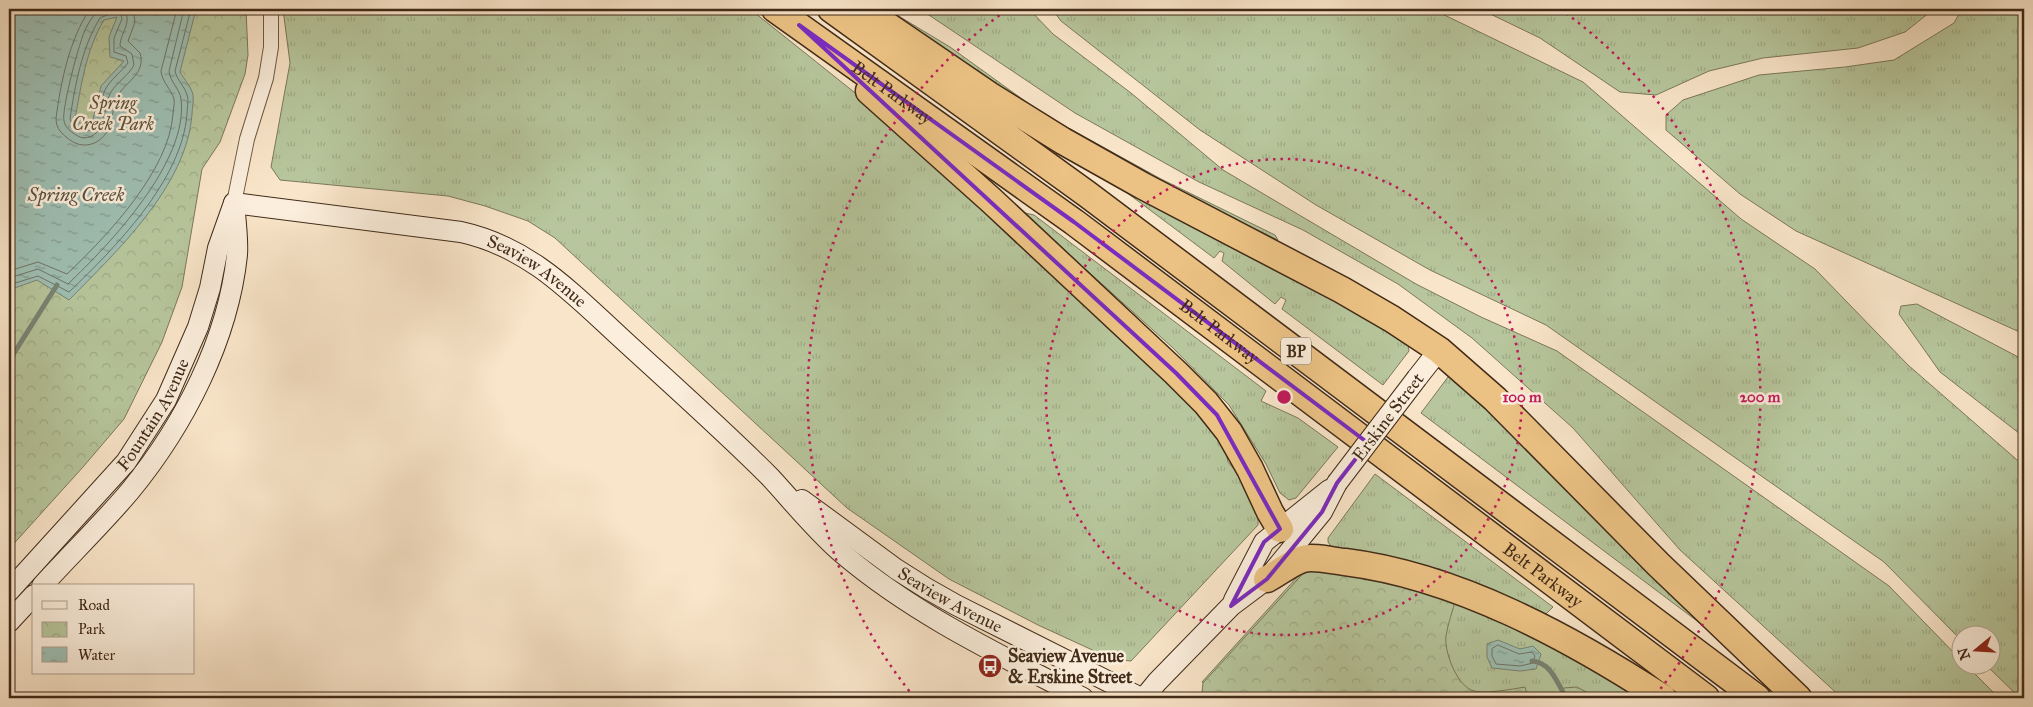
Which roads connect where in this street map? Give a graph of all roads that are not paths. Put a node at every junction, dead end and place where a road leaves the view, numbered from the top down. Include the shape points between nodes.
1 (271, 9) edge
2 (775, 9) edge
3 (831, 9) edge
4 (863, 9) edge
5 (799, 25) junction
6 (234, 204) junction
7 (1439, 350) junction
8 (771, 479) junction
9 (1337, 483) junction
10 (1280, 528) junction
11 (1266, 579) junction
12 (44, 584) edge
13 (9, 591) edge
14 (32, 597) edge
15 (1231, 606) junction
16 (9, 622) edge
17 (1083, 698) edge
18 (1142, 698) edge
19 (1663, 698) edge
20 (1706, 698) edge
21 (1757, 698) edge
22 (1798, 698) edge

1 - 6 street, Fountain Avenue via 269,62 247,139
2 - 5 highway, Belt Parkway / BP
3 - 21 highway, Belt Parkway / BP via 1103,205
4 - 7 highway via 988,95 1063,141 1342,290
5 - 10 highway via 1192,388 1229,432
5 - 20 highway, Belt Parkway / BP via 1074,222
6 - 8 main road, Seaview Avenue via 461,232 509,247 568,289
6 - 12 main road, Fountain Avenue via 237,252 234,273 220,327 193,394 165,443 130,490
6 - 13 main road, Fountain Avenue via 218,248 198,327 166,400 112,478
7 - 9 main road, Erskine Street, bridge
7 - 22 highway via 1496,399 1658,564
8 - 17 main road, Seaview Avenue via 842,553 898,596 946,626
8 - 18 main road, Seaview Avenue via 926,588
9 - 10 main road, Erskine Street
9 - 11 main road, Erskine Street via 1322,512
10 - 15 main road, Erskine Street via 1264,542
11 - 15 main road, Erskine Street
11 - 19 highway via 1303,559 1353,563 1426,580 1518,616
14 - 16 main road
15 - 18 main road, Erskine Street

